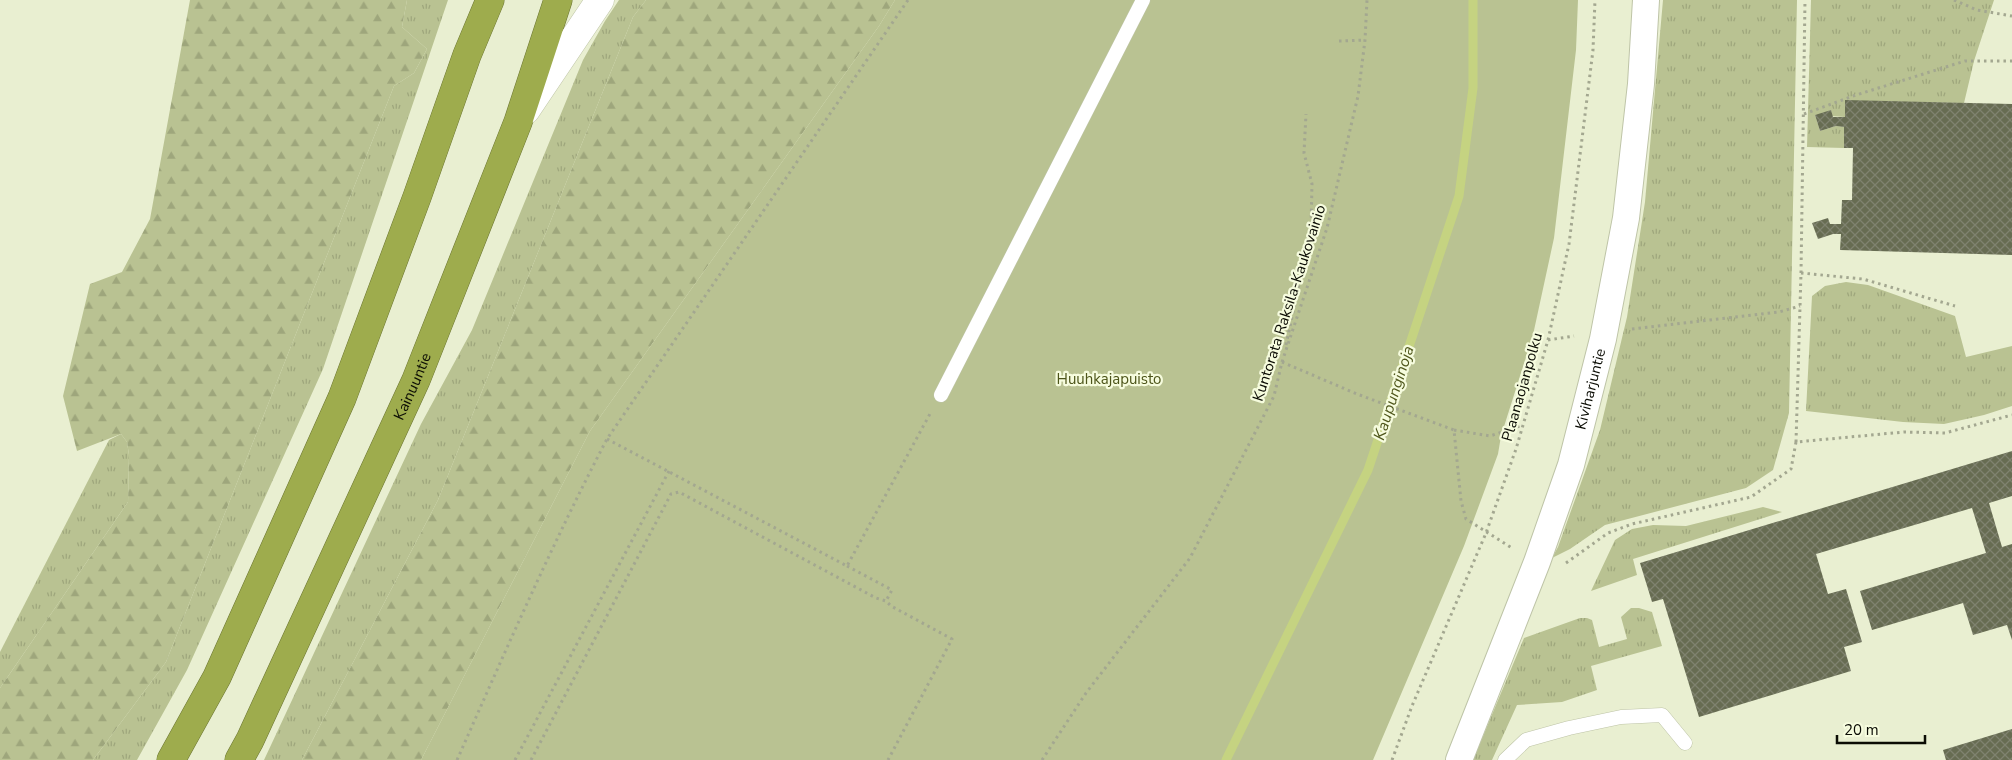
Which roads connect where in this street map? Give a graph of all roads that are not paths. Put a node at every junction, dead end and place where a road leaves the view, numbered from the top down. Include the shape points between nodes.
1 (475, 0) edge
2 (490, 0) edge
3 (558, 0) edge
4 (600, 0) edge
5 (1143, 0) edge
6 (1646, 0) edge
7 (467, 55) junction
8 (518, 122) junction
9 (941, 395) road end
10 (1685, 743) dead end
11 (171, 760) edge
12 (239, 760) edge
13 (1459, 760) edge
14 (1505, 760) edge

1 - 7 highway
2 - 7 highway
3 - 8 highway, Kainuuntie
4 - 8 street
5 - 9 lane
6 - 13 street, Kiviharjuntie via 1641,84 1626,218 1604,332 1571,466
7 - 11 highway via 342,398 217,677
8 - 12 highway, Kainuuntie via 416,380
10 - 14 lane via 1662,715 1621,717 1526,740

